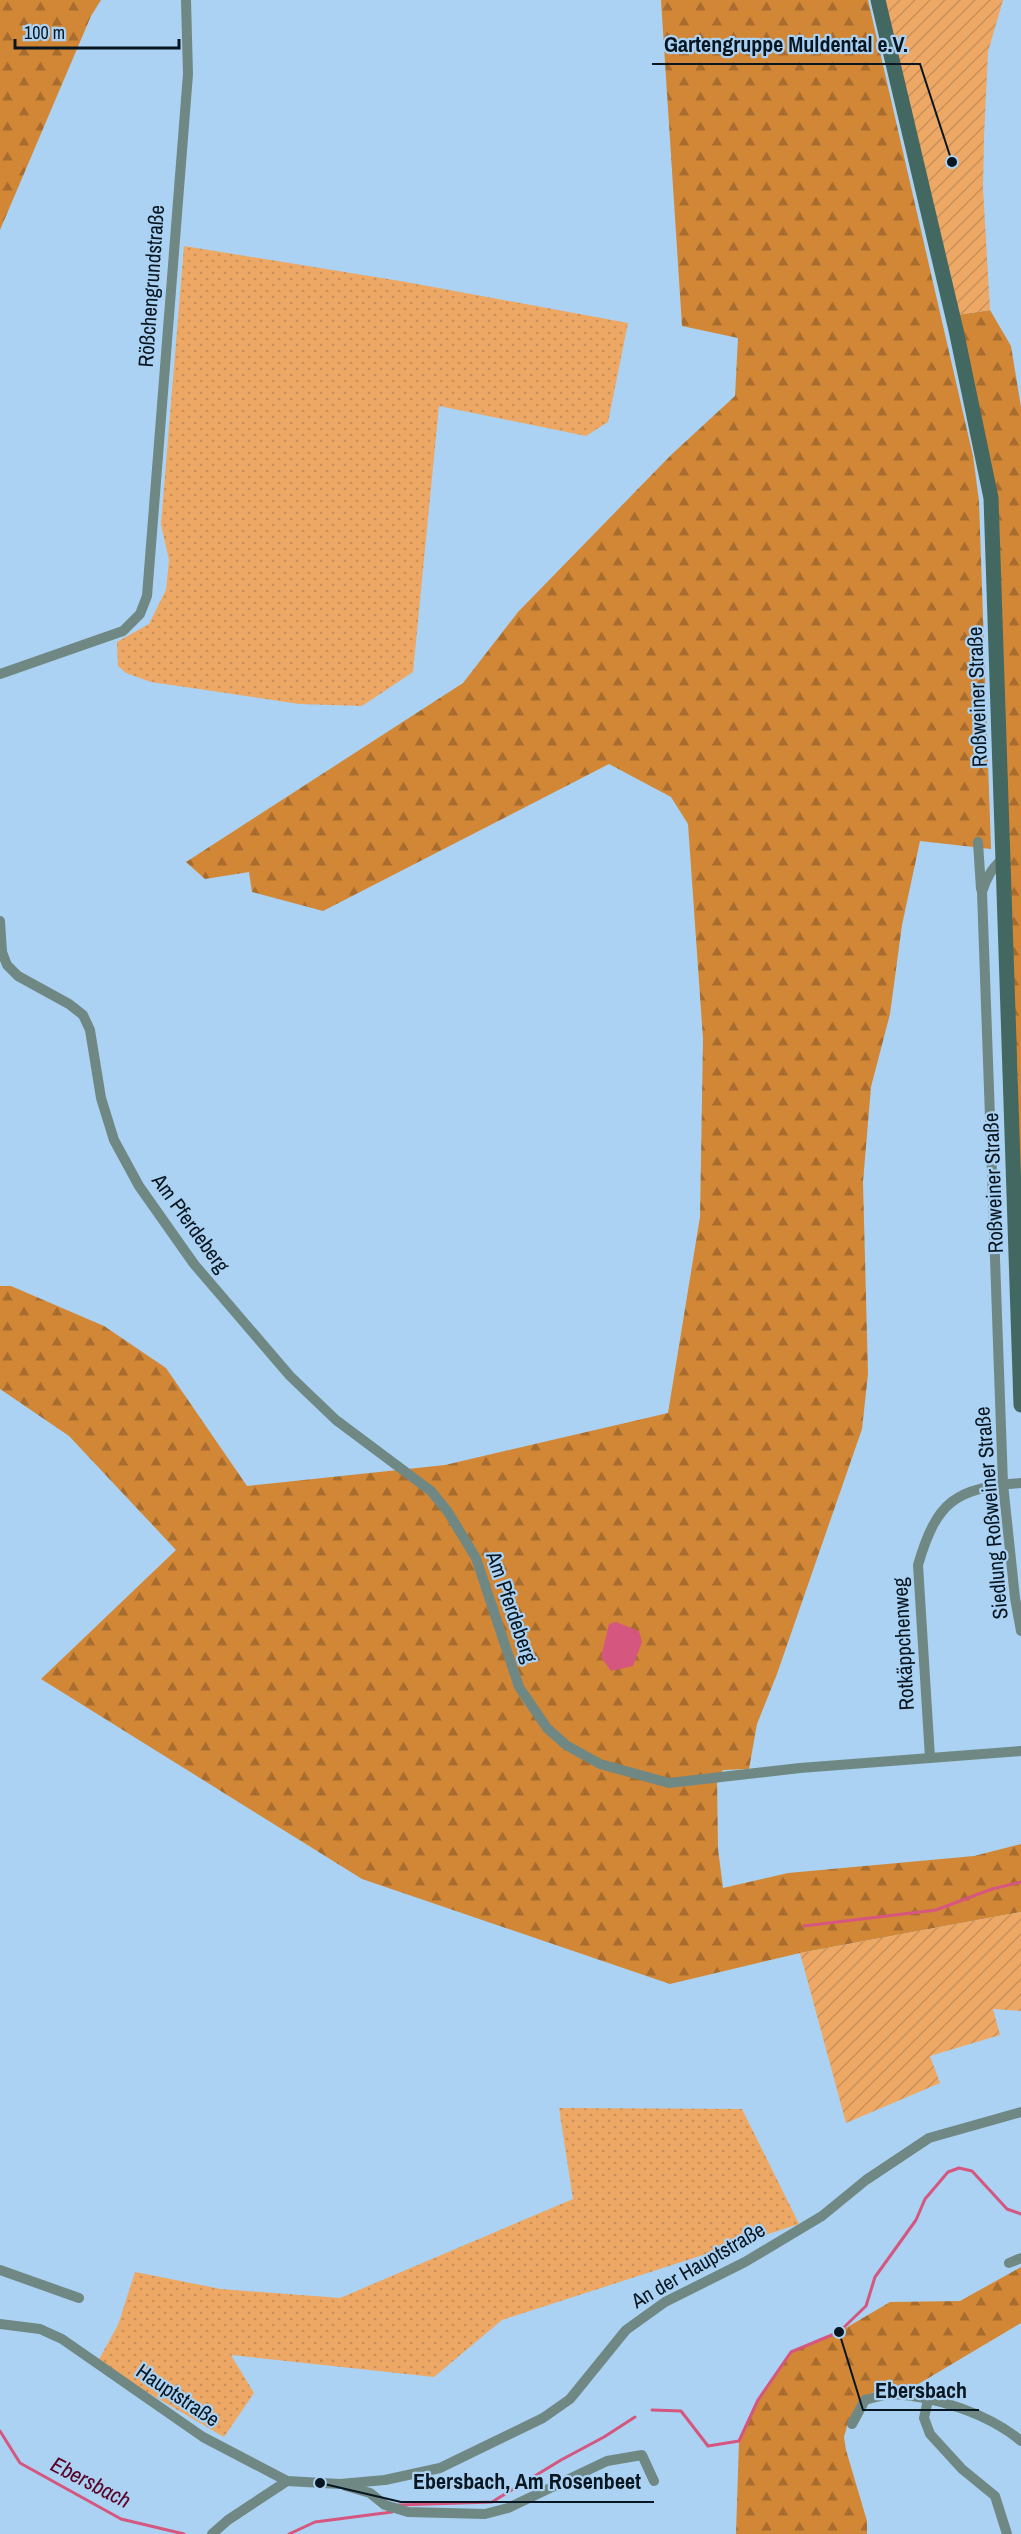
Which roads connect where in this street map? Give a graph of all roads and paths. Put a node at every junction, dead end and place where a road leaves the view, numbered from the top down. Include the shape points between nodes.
1 (186, 0) edge
2 (878, 0) edge
3 (0, 674) edge
4 (978, 842) dead end
5 (1002, 860) junction
6 (982, 892) junction
7 (0, 921) edge
8 (1016, 1275) junction
9 (995, 1276) junction
10 (999, 1392) junction
11 (1021, 1392) edge
12 (1021, 1405) edge
13 (1021, 1483) edge
14 (1003, 1484) junction
15 (1021, 1631) edge
16 (1021, 1751) edge
17 (930, 1758) junction
18 (1021, 2112) edge
19 (1021, 2258) edge
20 (1009, 2263) dead end
21 (0, 2270) edge
22 (79, 2298) dead end
23 (0, 2324) edge
24 (928, 2400) junction
25 (852, 2424) dead end
26 (1021, 2441) edge
27 (287, 2481) junction
28 (654, 2481) dead end
29 (340, 2484) junction
30 (212, 2534) edge
31 (1007, 2534) edge

1 - 3 street, Rößchengrundstraße via 188,74 147,596 140,614 123,631
2 - 5 main road, Roßweiner Straße via 956,330 991,498
4 - 6 street, Siedlung Roßweiner Straße
5 - 6 street, Siedlung Roßweiner Straße via 986,879
5 - 8 main road, Roßweiner Straße
6 - 9 street, Siedlung Roßweiner Straße
7 - 17 street, Am Pferdeberg via 7,965 18,976 83,1015 90,1029 101,1098 114,1140 139,1186 194,1264 290,1376 336,1420 431,1491 448,1512 476,1558 519,1687 548,1728 566,1745 600,1764 669,1783
8 - 9 street
8 - 11 main road, Roßweiner Straße
9 - 10 street, Siedlung Roßweiner Straße
10 - 11 street, Siedlung Roßweiner Straße
10 - 14 street, Siedlung Roßweiner Straße
11 - 12 main road, Roßweiner Straße
13 - 14 street, Rotkäppchenweg
14 - 15 street, Siedlung Roßweiner Straße
14 - 17 street, Rotkäppchenweg via 978,1487 948,1505 925,1542 918,1564
16 - 17 street, Am Pferdeberg
18 - 29 street, An der Hauptstraße via 928,2138 822,2216 745,2262 665,2302 626,2330 570,2399 543,2418 440,2468 385,2480
19 - 20 street
21 - 22 street
23 - 27 street, Hauptstraße via 62,2338 203,2437
24 - 25 street via 891,2394 865,2400
24 - 26 street via 977,2413
24 - 31 street via 924,2418 930,2434 962,2469 995,2496
27 - 29 street, Hauptstraße
27 - 30 street
28 - 29 street via 642,2455 608,2461 508,2508 485,2514 438,2515 396,2509 370,2493

